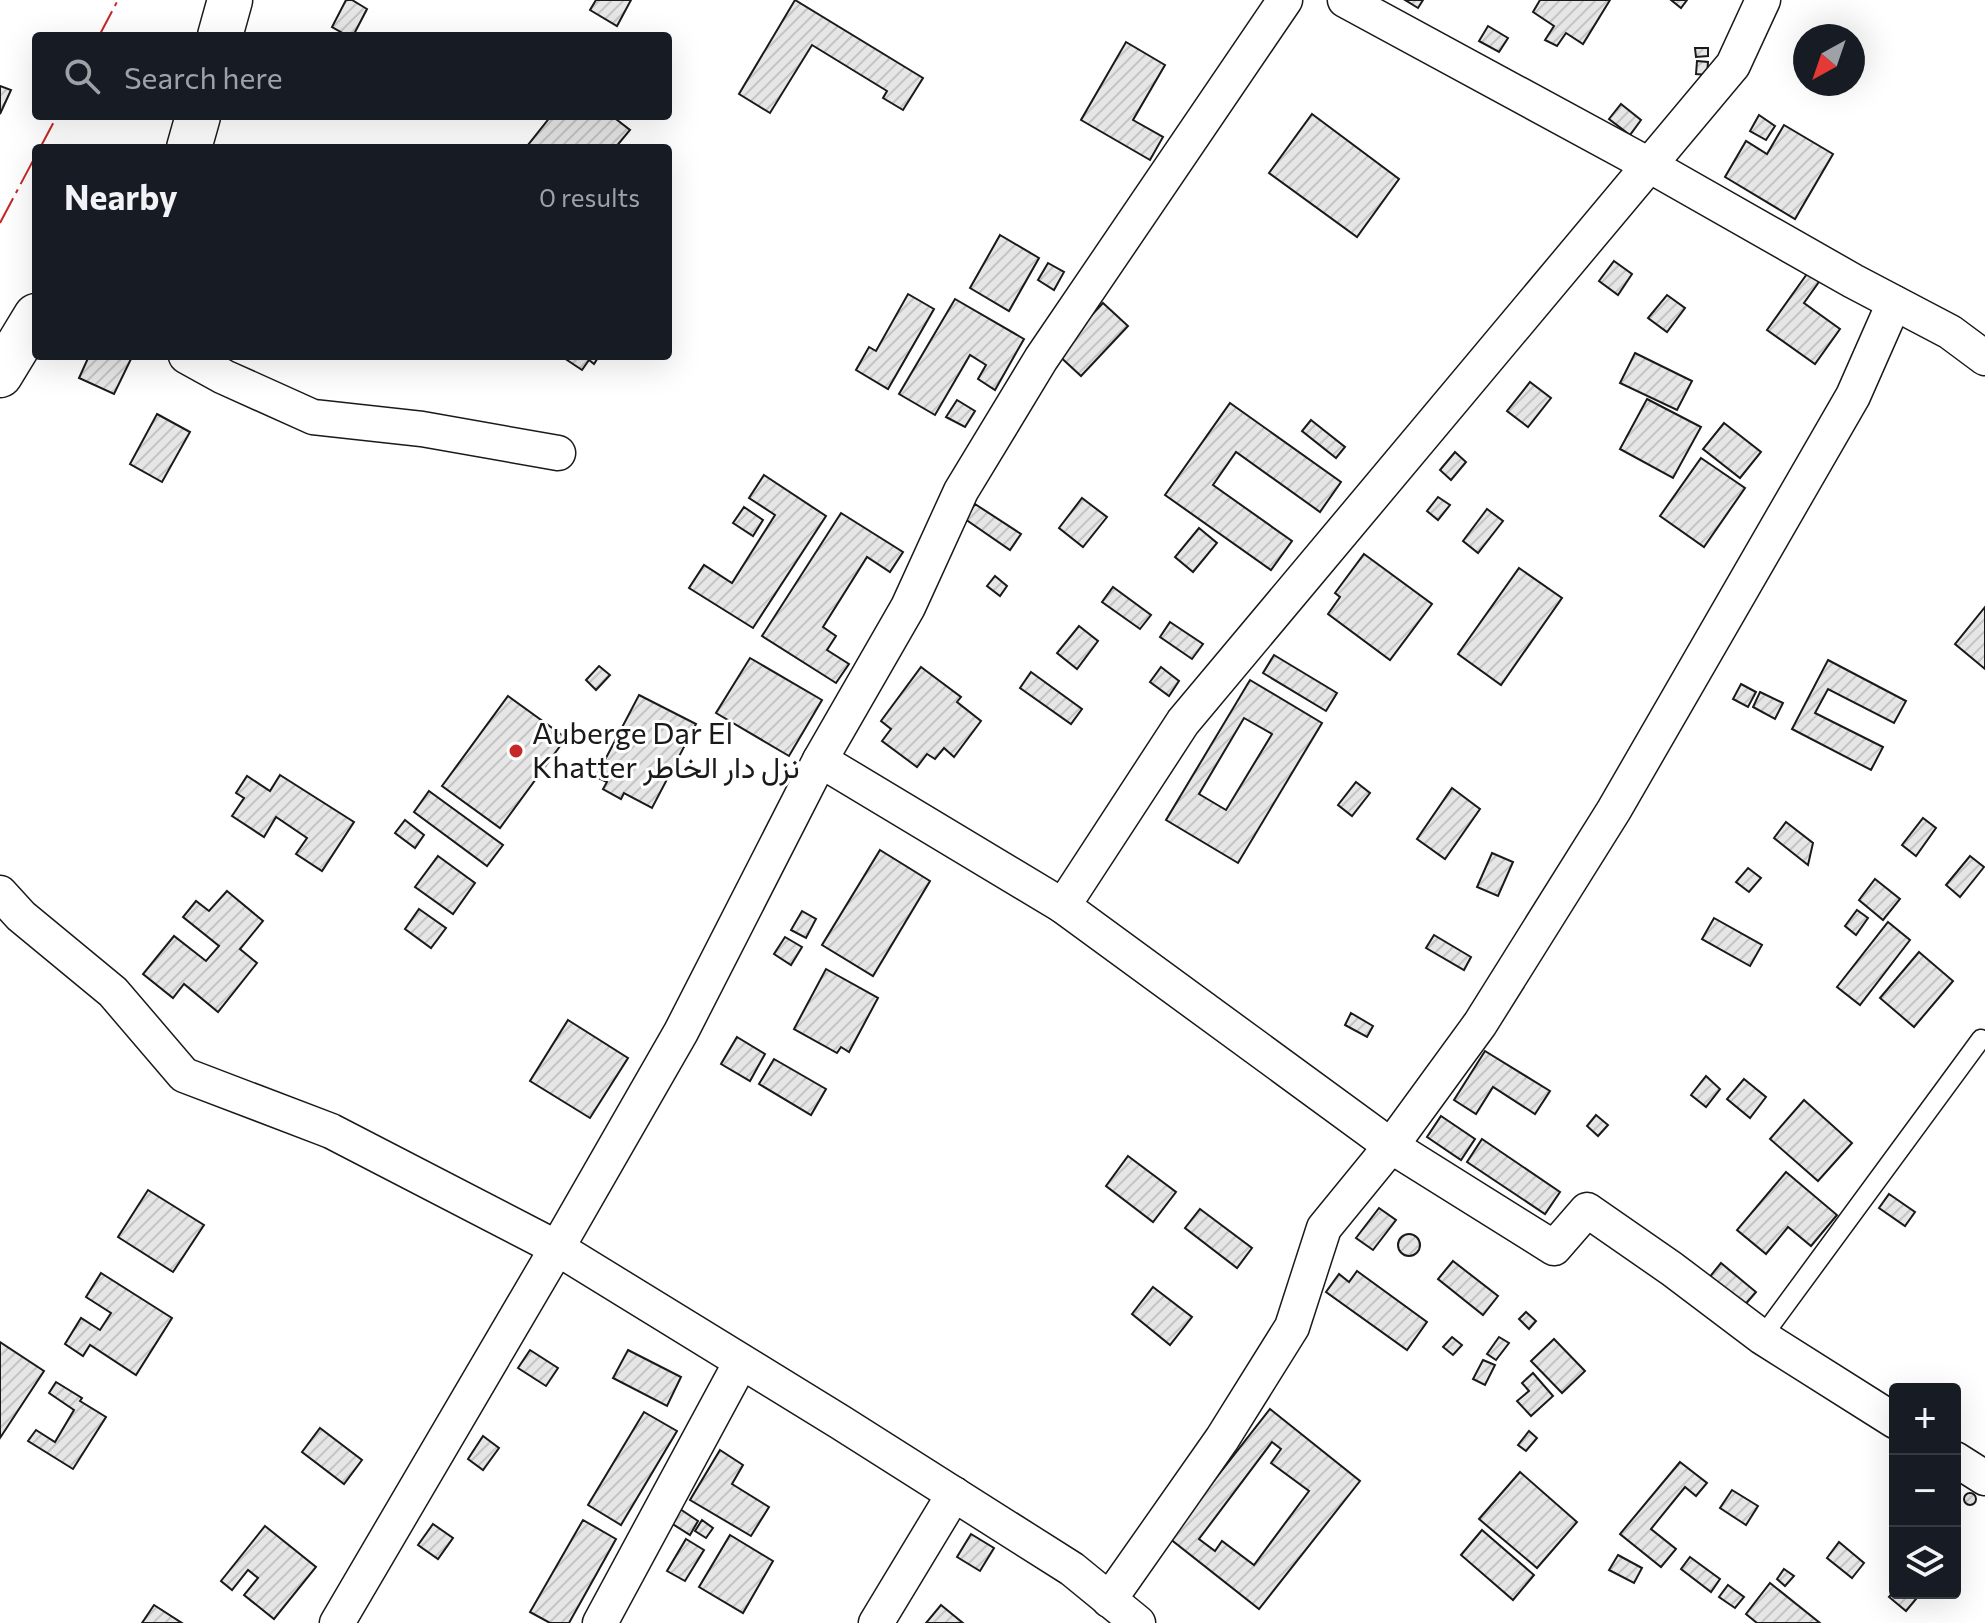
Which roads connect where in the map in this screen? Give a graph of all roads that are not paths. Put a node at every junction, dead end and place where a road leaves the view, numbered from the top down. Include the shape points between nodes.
1 (230, 0) edge
2 (1285, 0) edge
3 (1345, 0) edge
4 (1763, 0) edge
5 (221, 32) edge
6 (197, 120) edge
7 (190, 144) edge
8 (1649, 165) junction
9 (1894, 303) junction
10 (32, 322) edge
11 (1985, 358) edge
12 (193, 360) edge
13 (0, 374) edge
14 (558, 453) dead end
15 (820, 760) junction
16 (0, 893) edge
17 (1063, 906) junction
18 (1981, 1039) dead end
19 (1391, 1146) junction
20 (557, 1248) junction
21 (1762, 1337) junction
22 (741, 1362) junction
23 (1889, 1417) edge
24 (1961, 1463) edge
25 (1985, 1478) edge
26 (954, 1494) junction
27 (1109, 1600) junction
28 (337, 1623) edge
29 (600, 1623) edge
30 (876, 1623) edge
31 (1138, 1623) edge

1 - 5 main road
2 - 15 street via 1041,359 961,491 908,607
3 - 8 street
4 - 8 street via 1733,65
6 - 7 main road
8 - 9 street
8 - 17 street via 1183,722
9 - 11 street via 1950,332
9 - 19 street via 1853,396 1614,810 1480,1024
10 - 13 main road
12 - 14 street via 313,417
15 - 17 street
15 - 20 street via 681,1032
16 - 20 street via 113,992 184,1075 331,1131
17 - 19 street
18 - 21 lane
19 - 21 street via 1554,1248 1587,1210
19 - 27 street via 1324,1228 1292,1327 1222,1439
20 - 22 street
20 - 28 street
21 - 23 street
22 - 26 street
22 - 29 street
24 - 25 street
26 - 27 street via 1072,1569
26 - 30 street
27 - 31 street

